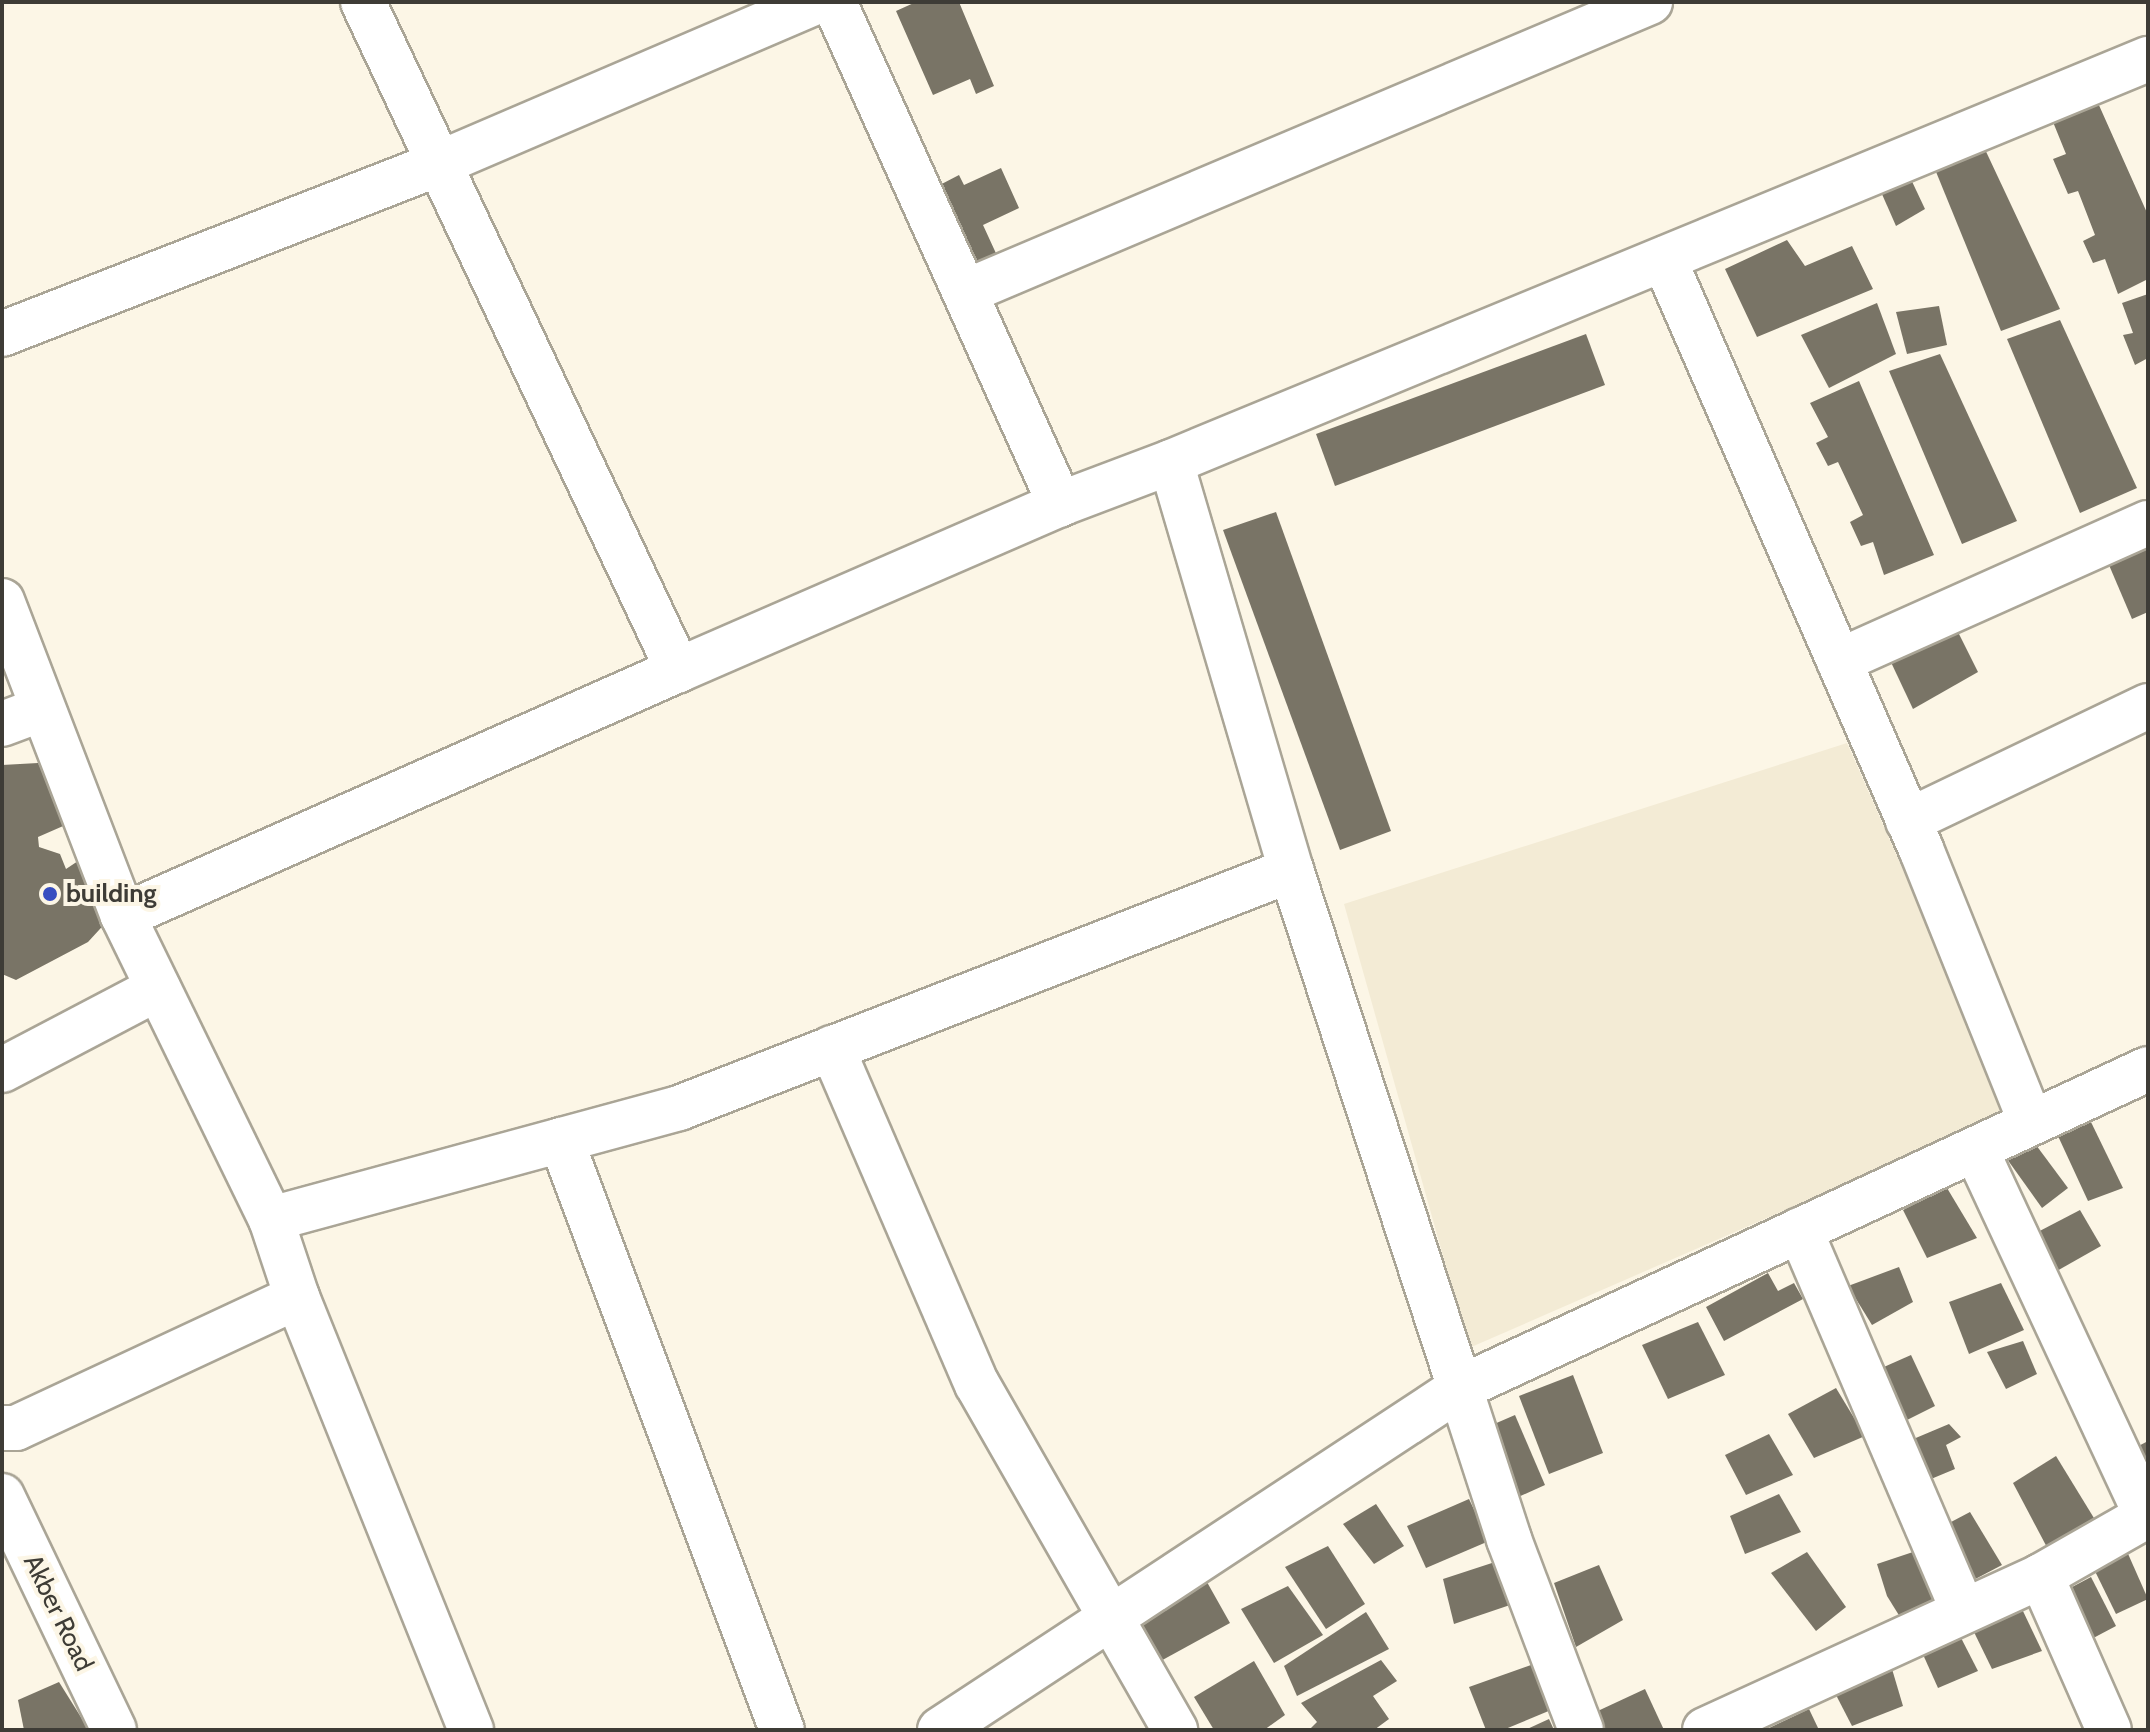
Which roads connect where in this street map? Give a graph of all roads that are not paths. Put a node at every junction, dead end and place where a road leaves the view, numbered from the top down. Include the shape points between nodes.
1 (363, 2) edge
2 (816, 2) edge
3 (834, 2) edge
4 (1650, 2) edge
5 (2148, 59) edge
6 (440, 163) junction
7 (1664, 259) junction
8 (965, 292) junction
9 (2, 334) edge
10 (1171, 462) junction
11 (1060, 504) junction
12 (2148, 523) edge
13 (2, 601) edge
14 (1839, 661) junction
15 (678, 670) junction
16 (2148, 706) edge
17 (22, 716) edge
18 (1908, 821) junction
19 (1291, 870) junction
20 (123, 916) junction
21 (158, 988) junction
22 (832, 1048) junction
23 (2, 1070) edge
24 (2144, 1080) edge
25 (2031, 1123) junction
26 (561, 1140) junction
27 (1976, 1150) junction
28 (271, 1219) junction
29 (1800, 1230) junction
30 (297, 1297) junction
31 (1460, 1388) junction
32 (2, 1428) edge
33 (2, 1496) edge
34 (2147, 1515) edge
35 (2041, 1576) junction
36 (1963, 1610) junction
37 (1111, 1617) junction
38 (114, 1730) edge
39 (471, 1730) edge
40 (782, 1730) edge
41 (940, 1730) edge
42 (1175, 1730) edge
43 (1581, 1730) edge
44 (1705, 1730) edge
45 (2109, 1730) edge

1 - 6 street
2 - 6 street
3 - 8 street
4 - 8 street
5 - 7 street
6 - 9 street
6 - 15 street
7 - 10 street
7 - 14 street
8 - 11 street
10 - 11 street
10 - 19 street
11 - 15 street
12 - 14 street
13 - 17 street
14 - 18 street
15 - 20 street
16 - 18 street
17 - 20 street
18 - 25 street
19 - 22 street
19 - 31 street
20 - 21 street
21 - 23 street
21 - 28 street
22 - 26 street via 679,1108
22 - 37 street via 977,1384
24 - 25 street
25 - 27 street
26 - 28 street
26 - 40 street
27 - 29 street
27 - 34 street
28 - 30 street
29 - 31 street
29 - 36 street
30 - 32 street via 16,1428
30 - 39 street
31 - 37 street
31 - 43 street via 1509,1539
33 - 38 street, Akber Road
34 - 35 street
35 - 36 street
35 - 45 street
36 - 44 street
37 - 41 street
37 - 42 street

